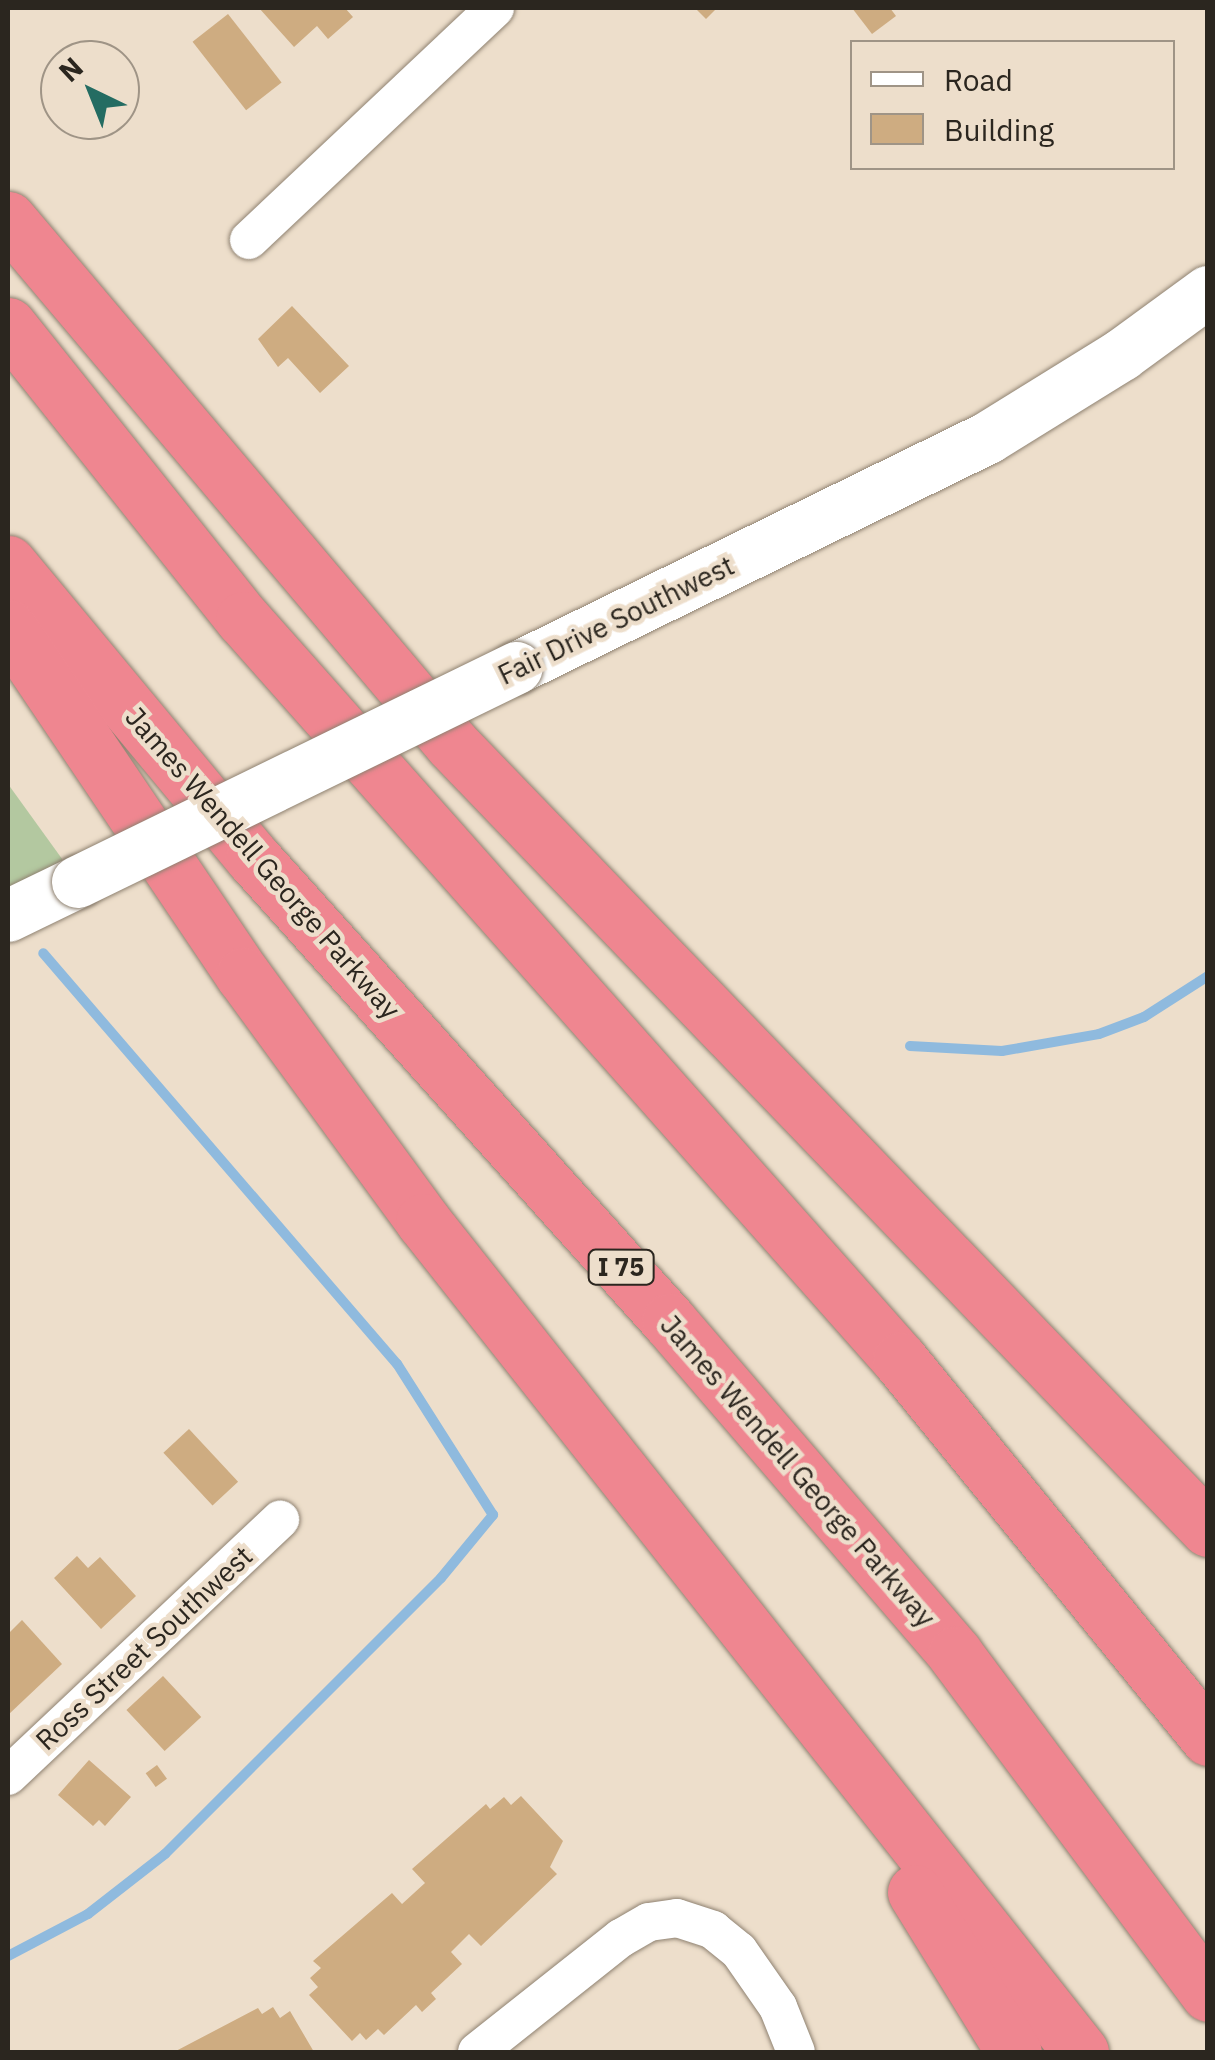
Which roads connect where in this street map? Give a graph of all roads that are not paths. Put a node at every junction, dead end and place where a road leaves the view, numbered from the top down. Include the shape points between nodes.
1 (495, 8) edge
2 (8, 219) edge
3 (249, 240) dead end
4 (1208, 292) edge
5 (8, 325) edge
6 (8, 562) edge
7 (8, 627) edge
8 (8, 916) edge
9 (280, 1520) dead end
10 (1042, 1528) junction
11 (1208, 1529) edge
12 (786, 1686) junction
13 (1208, 1719) edge
14 (1208, 1738) edge
15 (8, 1776) edge
16 (1208, 1994) edge
17 (477, 2052) edge
18 (796, 2052) edge
19 (1014, 2052) edge
20 (1081, 2052) edge

1 - 3 street
2 - 11 highway via 452,744
4 - 8 main road, Fair Drive Southwest, bridge via 988,438
5 - 10 highway via 242,619
6 - 16 highway, James Wendell George Parkway / I 75 via 253,858 670,1321 955,1654
7 - 12 highway via 244,975 423,1221
9 - 15 street, Ross Street Southwest
10 - 13 highway
10 - 14 highway
12 - 19 highway
12 - 20 highway
17 - 18 street via 620,1938 649,1922 677,1918 713,1930 740,1951 778,2007

